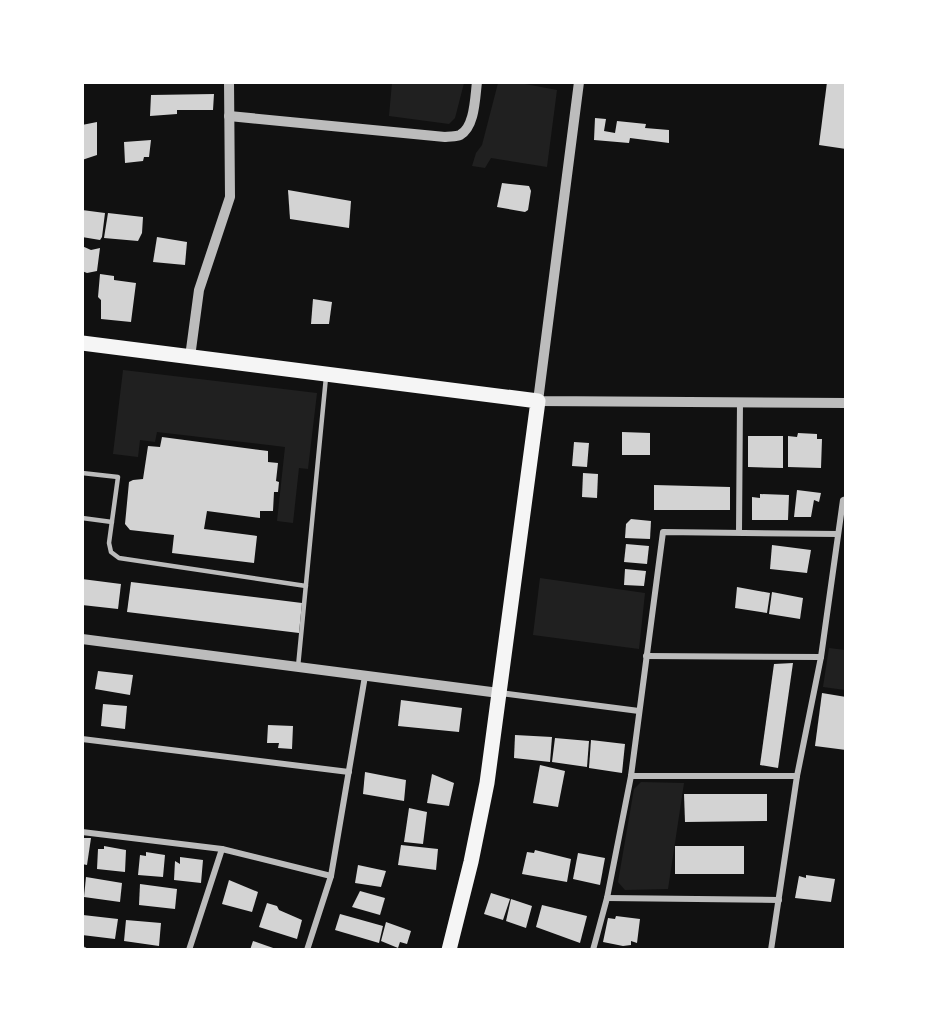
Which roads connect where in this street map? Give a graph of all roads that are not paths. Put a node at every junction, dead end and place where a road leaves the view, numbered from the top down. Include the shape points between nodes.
1 (229, 82) edge
2 (477, 82) edge
3 (579, 82) edge
4 (229, 116) junction
5 (82, 342) edge
6 (190, 357) junction
7 (327, 375) junction
8 (538, 401) junction
9 (740, 401) junction
10 (846, 403) edge
11 (82, 473) edge
12 (846, 500) edge
13 (82, 518) edge
14 (112, 522) junction
15 (739, 532) junction
16 (838, 534) junction
17 (306, 586) junction
18 (82, 639) edge
19 (646, 656) junction
20 (821, 657) junction
21 (298, 667) junction
22 (365, 676) junction
23 (500, 693) junction
24 (639, 711) junction
25 (82, 739) edge
26 (349, 772) junction
27 (631, 776) junction
28 (797, 776) junction
29 (82, 832) edge
30 (222, 849) junction
31 (331, 876) junction
32 (607, 898) junction
33 (779, 900) junction
34 (189, 950) edge
35 (307, 950) edge
36 (449, 950) edge
37 (593, 950) edge
38 (771, 950) edge

1 - 4 street
2 - 4 street via 467,128 459,135 445,137
3 - 8 street
4 - 6 street via 230,197 199,290
5 - 6 main road
6 - 7 main road
7 - 8 main road
7 - 17 lane
8 - 9 street
8 - 23 main road
9 - 10 street
9 - 15 street
11 - 14 lane via 118,477
12 - 16 street
13 - 14 lane
14 - 17 lane via 111,552 119,558
15 - 16 street
15 - 19 street via 663,532
16 - 20 street
17 - 21 lane
18 - 21 street
19 - 20 street
19 - 24 street
20 - 28 street
21 - 22 street
22 - 23 street
22 - 26 street
23 - 24 street
23 - 36 main road via 480,817
24 - 27 street
25 - 26 street
26 - 31 street
27 - 28 street
27 - 32 street
28 - 33 street
29 - 30 street
30 - 31 street
30 - 34 street
31 - 35 street
32 - 33 street
32 - 37 street
33 - 38 street

